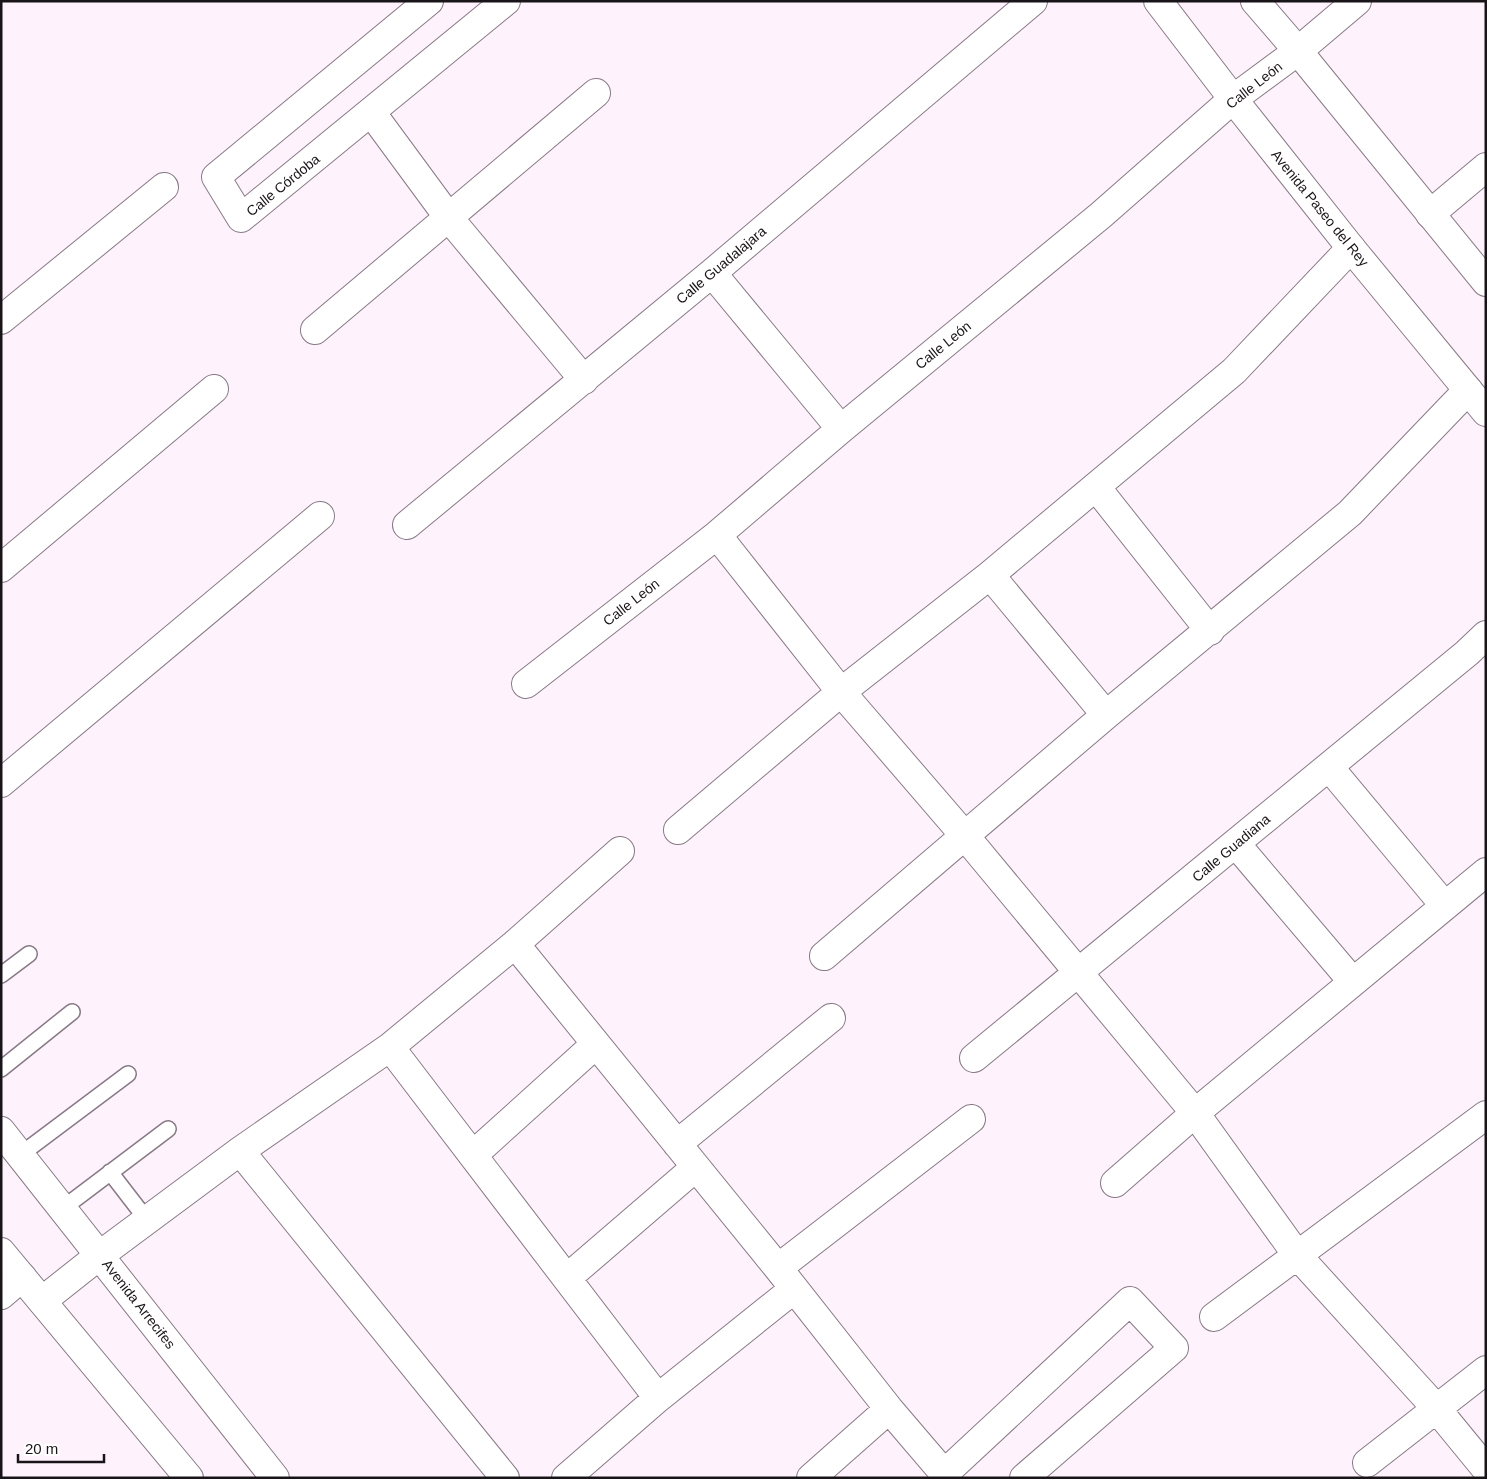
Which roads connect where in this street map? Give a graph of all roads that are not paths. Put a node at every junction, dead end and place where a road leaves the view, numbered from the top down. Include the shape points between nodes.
1 (429, 1) edge
2 (506, 1) edge
3 (1033, 1) edge
4 (1158, 1) edge
5 (1255, 1) edge
6 (1357, 1) edge
7 (1298, 51) junction
8 (596, 94) dead end
9 (1233, 100) junction
10 (371, 112) junction
11 (1486, 166) edge
12 (164, 187) dead end
13 (1430, 214) junction
14 (449, 218) junction
15 (1351, 248) junction
16 (712, 273) junction
17 (1486, 282) edge
18 (1, 320) edge
19 (315, 330) dead end
20 (584, 380) junction
21 (214, 389) dead end
22 (1468, 390) junction
23 (1486, 412) edge
24 (841, 429) junction
25 (1096, 487) junction
26 (320, 516) dead end
27 (407, 525) dead end
28 (717, 536) junction
29 (1, 568) edge
30 (990, 575) junction
31 (1210, 631) junction
32 (1486, 635) edge
33 (526, 684) dead end
34 (841, 692) junction
35 (1106, 715) junction
36 (1329, 767) junction
37 (1, 783) edge
38 (678, 830) dead end
39 (965, 836) junction
40 (1236, 844) junction
41 (620, 851) dead end
42 (1486, 872) edge
43 (1445, 906) junction
44 (515, 944) junction
45 (29, 954) dead end
46 (824, 956) dead end
47 (1079, 974) junction
48 (1, 975) edge
49 (1353, 982) junction
50 (72, 1012) dead end
51 (831, 1018) dead end
52 (596, 1044) junction
53 (390, 1046) junction
54 (974, 1058) dead end
55 (1, 1070) edge
56 (128, 1074) dead end
57 (1196, 1113) junction
58 (1486, 1115) edge
59 (971, 1119) dead end
60 (168, 1130) dead end
61 (1, 1131) edge
62 (677, 1144) junction
63 (240, 1151) junction
64 (20, 1155) junction
65 (473, 1155) junction
66 (696, 1168) junction
67 (110, 1172) junction
68 (1115, 1183) dead end
69 (62, 1209) junction
70 (147, 1220) junction
71 (1, 1252) edge
72 (100, 1255) junction
73 (1297, 1255) junction
74 (778, 1268) junction
75 (22, 1277) junction
76 (566, 1278) junction
77 (794, 1289) junction
78 (1, 1295) edge
79 (42, 1301) junction
80 (1214, 1317) dead end
81 (1486, 1370) edge
82 (658, 1398) junction
83 (1436, 1408) junction
84 (889, 1409) junction
85 (1367, 1463) dead end
86 (1486, 1469) edge
87 (946, 1476) edge
88 (189, 1478) edge
89 (275, 1478) edge
90 (505, 1478) edge
91 (566, 1478) edge
92 (812, 1478) edge
93 (1024, 1478) edge

1 - 10 street, Calle Córdoba via 216,177 242,218
2 - 10 street, Calle Córdoba
3 - 16 street, Calle Guadalajara
4 - 9 street, Avenida Paseo del Rey
5 - 7 street
6 - 7 street, Calle León
7 - 9 street, Calle León
7 - 13 street
8 - 14 street
9 - 15 street, Avenida Paseo del Rey
9 - 24 street, Calle León via 1101,215
10 - 14 street
11 - 13 street
12 - 18 street
13 - 17 street
14 - 19 street
14 - 20 street
15 - 22 street, Avenida Paseo del Rey
15 - 25 street via 1234,371
16 - 20 street, Calle Guadalajara
16 - 24 street
20 - 27 street, Calle Guadalajara
21 - 29 street
22 - 23 street, Avenida Paseo del Rey
22 - 31 street via 1350,513
24 - 28 street, Calle León
25 - 30 street
25 - 31 street
26 - 37 street
28 - 33 street, Calle León
28 - 34 street
30 - 34 street
30 - 35 street
31 - 35 street
32 - 36 street, Calle Guadiana
34 - 38 street
34 - 39 street
35 - 39 street
36 - 40 street, Calle Guadiana
36 - 43 street
39 - 46 street
39 - 47 street
40 - 47 street, Calle Guadiana
40 - 49 street
41 - 44 street
42 - 43 street
43 - 49 street
44 - 52 street
44 - 53 street
45 - 48 lane
47 - 54 street, Calle Guadiana
47 - 57 street
49 - 57 street
50 - 55 lane
51 - 62 street
52 - 62 street
52 - 65 street
53 - 63 street
53 - 65 street
56 - 64 lane
57 - 68 street
57 - 73 street
58 - 73 street
59 - 74 street
60 - 67 lane
61 - 64 street, Avenida Arrecifes
62 - 66 street
63 - 70 street
63 - 90 street
64 - 69 street, Avenida Arrecifes
65 - 76 street
66 - 74 street
66 - 76 street
67 - 69 lane
67 - 70 lane
69 - 72 street, Avenida Arrecifes
70 - 72 street
71 - 75 street
72 - 79 street
72 - 89 street, Avenida Arrecifes
73 - 80 street
73 - 83 street
74 - 77 street
75 - 78 street
75 - 79 street
76 - 82 street
77 - 82 street
77 - 84 street
79 - 88 street
81 - 83 street
82 - 91 street
83 - 85 street
83 - 86 street
84 - 87 street
84 - 92 street
87 - 93 street via 1130,1301 1174,1348

